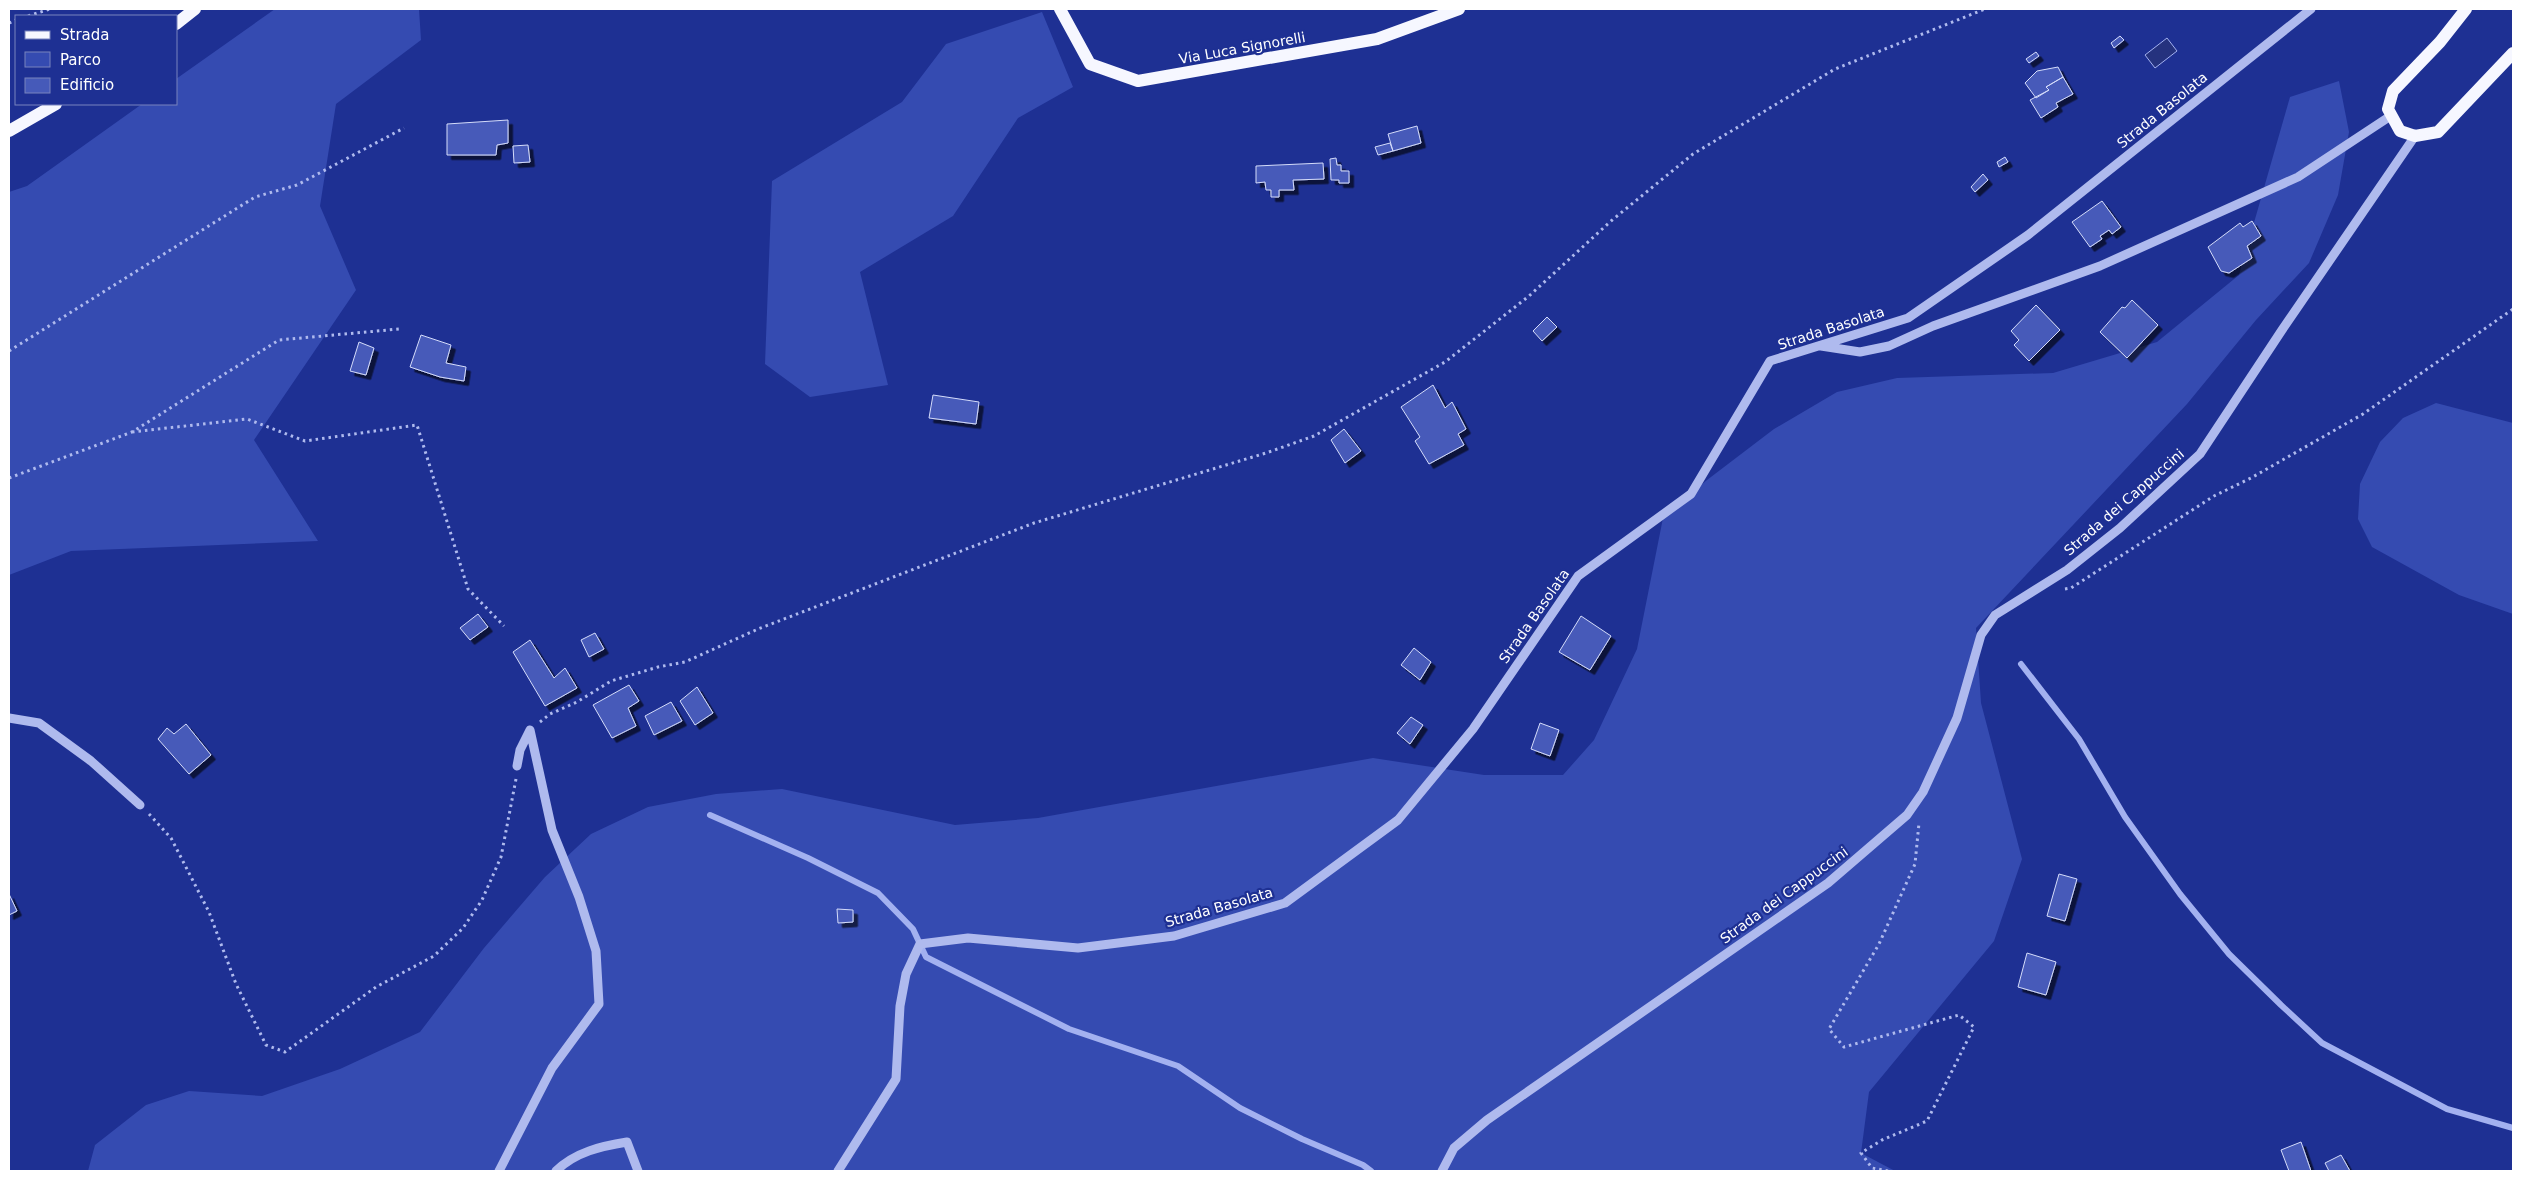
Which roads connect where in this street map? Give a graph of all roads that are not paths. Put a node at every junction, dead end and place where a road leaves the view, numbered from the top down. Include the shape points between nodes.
1 (195, 9) edge
2 (1060, 9) edge
3 (1459, 9) edge
4 (2311, 9) edge
5 (2466, 9) edge
6 (178, 22) edge
7 (2513, 53) edge
8 (54, 105) edge
9 (2392, 116) junction
10 (9, 130) edge
11 (2416, 136) junction
12 (1819, 346) junction
13 (9, 718) edge
14 (517, 766) road end
15 (140, 805) road end
16 (499, 1171) edge
17 (556, 1171) edge
18 (638, 1171) edge
19 (838, 1171) edge
20 (1442, 1171) edge

1 - 6 main road
2 - 3 main road, Via Luca Signorelli via 1090,64 1138,81 1377,39
4 - 12 street, Strada Basolata via 2028,236 1908,318
5 - 9 main road via 2440,42 2393,91 2388,109
7 - 11 main road via 2438,132
8 - 10 main road
9 - 11 main road via 2400,130
9 - 12 street via 2298,178 2100,266 1933,326 1889,346 1860,352
11 - 20 street, Strada dei Cappuccini via 2200,454 2120,528 2067,570 1995,615 1981,635 1956,718 1923,792 1907,815 1828,883 1487,1120 1454,1148
12 - 19 street, Strada Basolata via 1770,361 1691,494 1578,576 1473,729 1398,820 1285,903 1174,936 1078,948 968,938 920,944 906,974 900,1006 896,1079
13 - 15 street via 39,723 91,761
14 - 16 street via 520,750 530,730 552,830 579,896 596,951 599,1004 552,1068
17 - 18 street via 598,1147 628,1142

